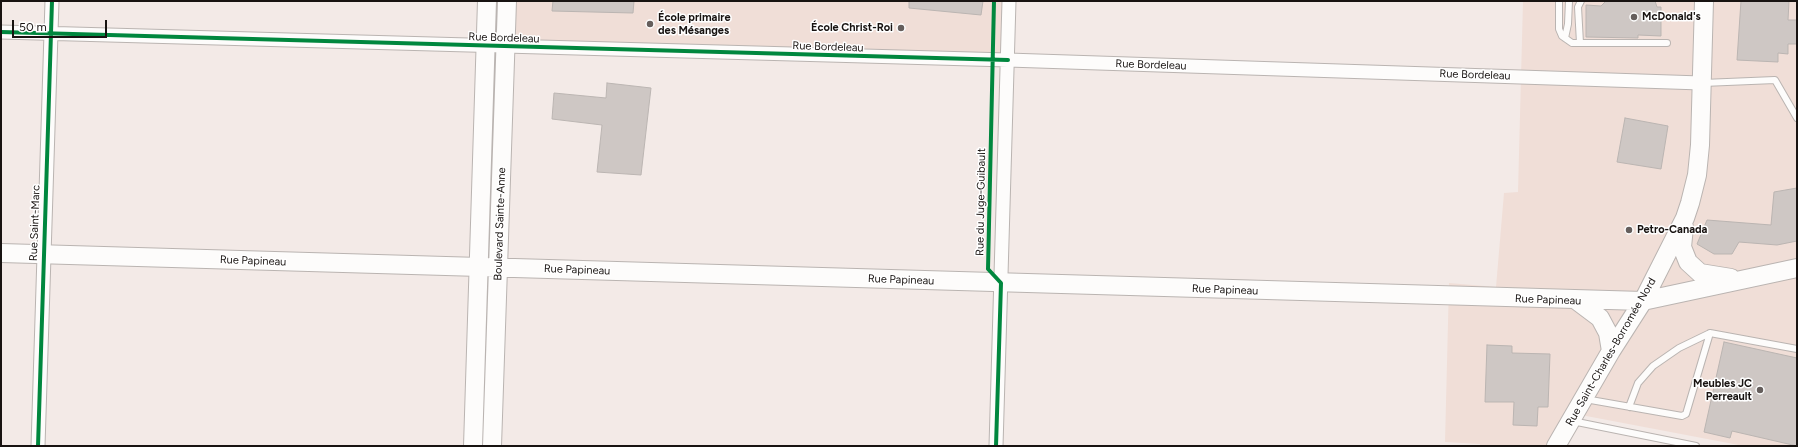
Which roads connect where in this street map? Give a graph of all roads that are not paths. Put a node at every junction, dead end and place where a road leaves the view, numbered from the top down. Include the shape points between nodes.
1 (52, 1) edge
2 (487, 1) edge
3 (507, 1) edge
4 (1010, 1) edge
5 (1559, 1) edge
6 (1569, 1) edge
7 (1581, 1) edge
8 (1704, 1) edge
9 (1, 32) edge
10 (50, 34) junction
11 (1564, 38) junction
12 (1580, 43) junction
13 (1667, 43) dead end
14 (486, 46) junction
15 (506, 47) junction
16 (1008, 60) junction
17 (1701, 83) junction
18 (1797, 118) edge
19 (1685, 218) junction
20 (1, 253) edge
21 (43, 254) junction
22 (479, 268) junction
23 (499, 268) junction
24 (1797, 268) edge
25 (1740, 280) junction
26 (1001, 283) junction
27 (1576, 300) junction
28 (1643, 301) junction
29 (1710, 333) junction
30 (1797, 349) edge
31 (1611, 351) junction
32 (1583, 399) junction
33 (1629, 407) junction
34 (1570, 421) junction
35 (38, 446) edge
36 (473, 446) edge
37 (492, 446) edge
38 (996, 446) edge
39 (1556, 446) edge
40 (1696, 446) edge

1 - 10 street, Rue Saint-Marc
2 - 14 street, Boulevard Sainte-Anne
3 - 15 street, Boulevard Sainte-Anne
4 - 16 street, Rue du Juge-Guibault
5 - 11 lane via 1559,30
6 - 11 lane via 1568,24
7 - 12 lane via 1578,7
8 - 17 street, Rue Saint-Charles-Borromée Nord
9 - 10 street, Rue Bordeleau
10 - 14 street, Rue Bordeleau
10 - 21 street, Rue Saint-Marc
11 - 12 lane via 1572,43
12 - 13 lane
14 - 15 street, Rue Bordeleau
14 - 22 street, Boulevard Sainte-Anne
15 - 16 street, Rue Bordeleau
15 - 23 street, Boulevard Sainte-Anne
16 - 17 street, Rue Bordeleau
16 - 26 street, Rue du Juge-Guibault
17 - 18 lane via 1775,80
17 - 19 street, Rue Saint-Charles-Borromée Nord via 1697,175
19 - 25 street via 1682,247 1688,262 1700,272
19 - 28 street, Rue Saint-Charles-Borromée Nord
20 - 21 street, Rue Papineau
21 - 22 street, Rue Papineau
21 - 35 street, Rue Saint-Marc
22 - 23 street, Rue Papineau
22 - 36 street, Boulevard Sainte-Anne
23 - 26 street, Rue Papineau
23 - 37 street, Boulevard Sainte-Anne
24 - 25 street, Rue Papineau
25 - 28 street, Rue Papineau
26 - 27 street, Rue Papineau
26 - 38 street, Rue du Juge-Guibault
27 - 28 street, Rue Papineau
27 - 31 street via 1600,318 1608,333
28 - 31 street, Rue Saint-Charles-Borromée Nord
29 - 30 lane
29 - 33 lane via 1679,348 1653,366 1638,383
29 - 33 lane via 1686,414 1682,416
31 - 32 street, Rue Saint-Charles-Borromée Nord
32 - 33 lane
32 - 34 street, Rue Saint-Charles-Borromée Nord
34 - 39 street, Rue Saint-Charles-Borromée Nord
34 - 40 lane

